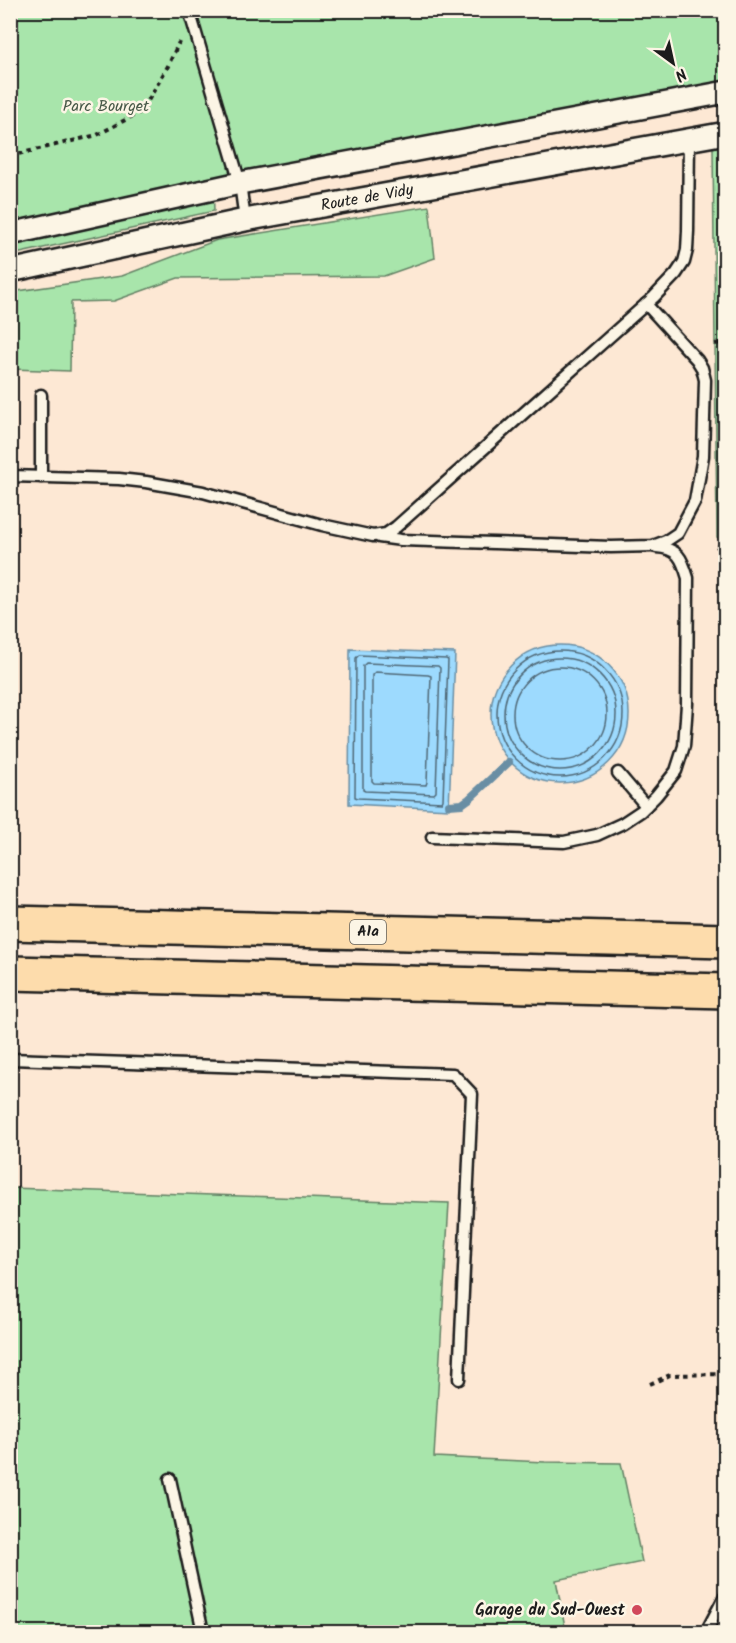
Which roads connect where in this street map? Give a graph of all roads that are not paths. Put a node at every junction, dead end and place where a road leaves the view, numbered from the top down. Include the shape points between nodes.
1 (190, 14) edge
2 (726, 92) edge
3 (726, 133) edge
4 (689, 140) junction
5 (240, 183) junction
6 (245, 220) junction
7 (10, 234) edge
8 (10, 271) edge
9 (646, 304) junction
10 (41, 395) dead end
11 (10, 476) edge
12 (41, 477) junction
13 (374, 536) junction
14 (653, 546) junction
15 (618, 773) dead end
16 (646, 806) junction
17 (432, 837) dead end
18 (10, 923) edge
19 (726, 941) edge
20 (10, 973) edge
21 (726, 991) edge
22 (10, 1059) edge
23 (459, 1379) dead end
24 (170, 1479) dead end
25 (726, 1594) edge
26 (202, 1632) edge
27 (706, 1632) edge

1 - 5 lane
2 - 5 street
3 - 4 street, Route de Vidy
4 - 6 street, Route de Vidy
4 - 9 lane via 684,262
5 - 6 lane
5 - 7 street
6 - 8 street, Route de Vidy
9 - 13 lane via 396,526 386,534
9 - 14 lane via 697,360 705,380 703,456 695,501 678,533
10 - 12 lane
11 - 12 lane
12 - 13 lane via 120,479 203,492
13 - 14 lane via 401,540
14 - 16 lane via 677,554 688,578 687,704 684,746 675,771
15 - 16 lane
16 - 17 lane via 597,835 564,842
18 - 19 highway, A1a
20 - 21 highway
22 - 23 lane via 453,1074 472,1094
24 - 26 lane
25 - 27 lane

